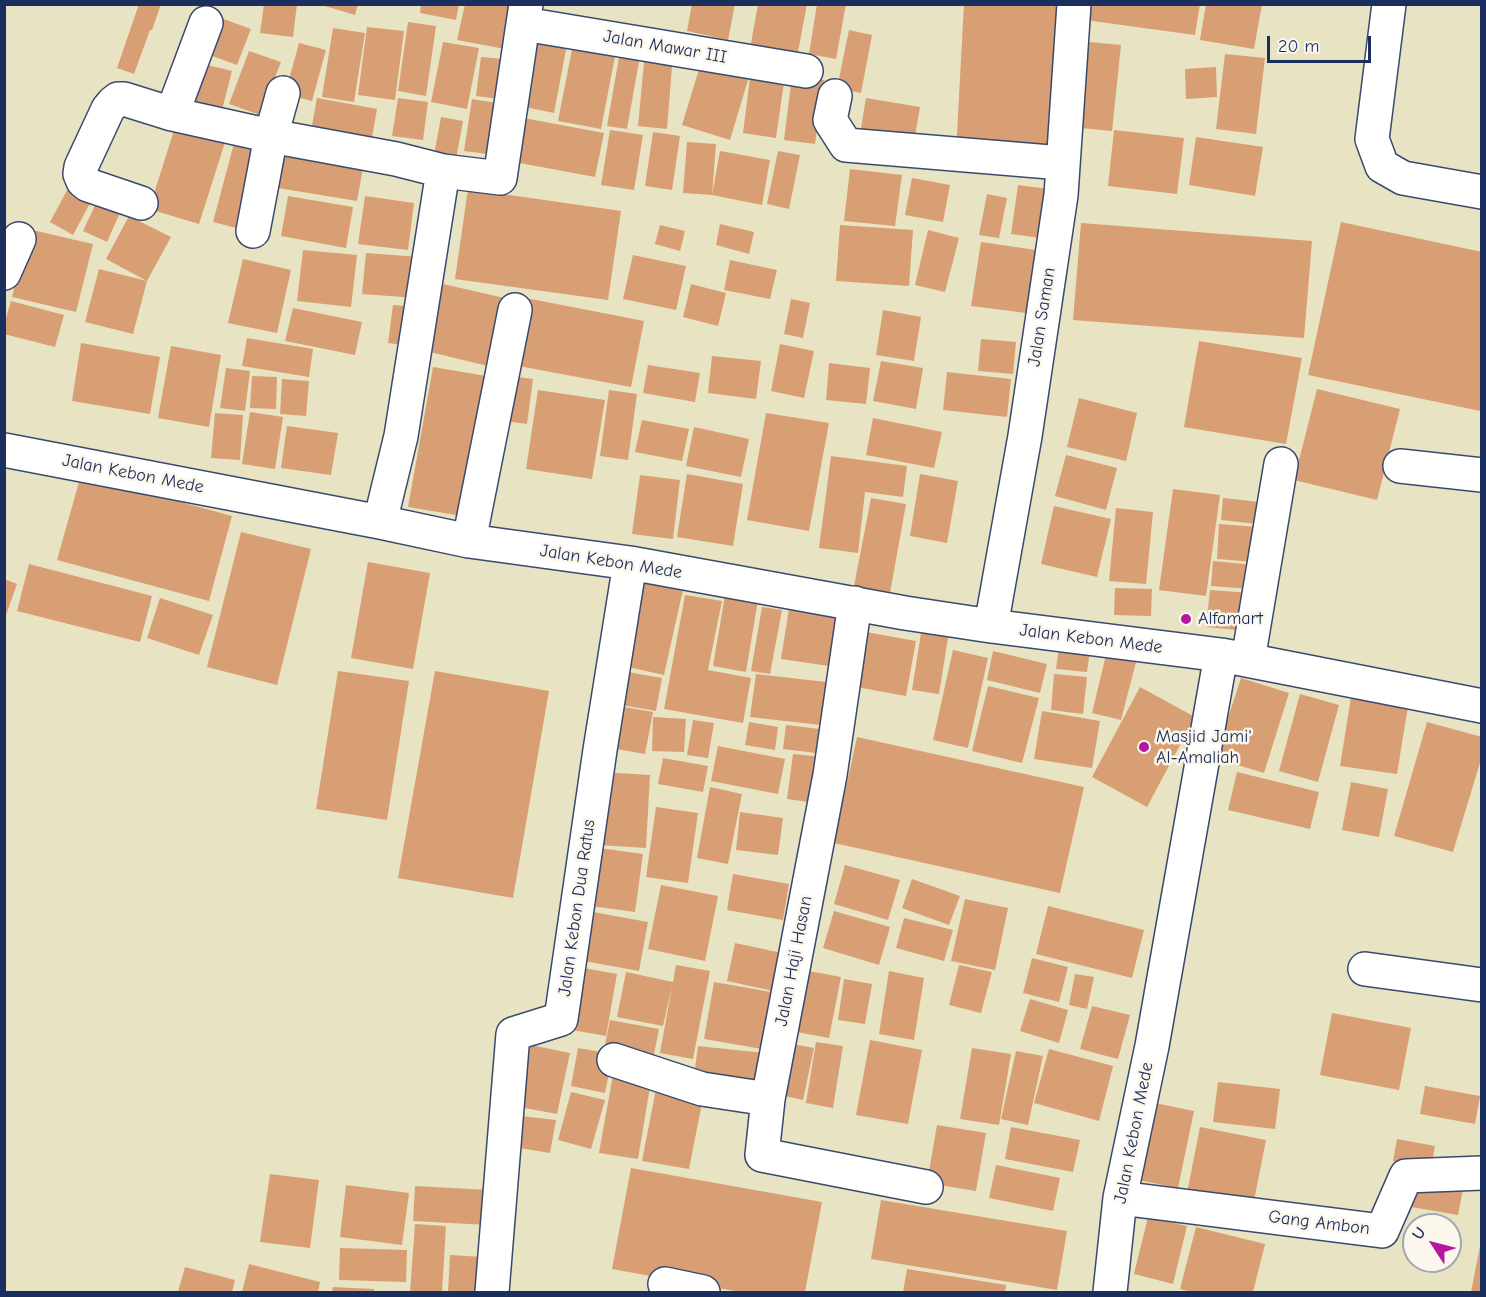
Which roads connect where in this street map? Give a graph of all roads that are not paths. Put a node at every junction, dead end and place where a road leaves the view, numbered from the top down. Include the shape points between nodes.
1 (1074, 4) edge
2 (1389, 4) edge
3 (525, 14) edge
4 (206, 23) dead end
5 (806, 71) dead end
6 (282, 93) dead end
7 (835, 96) dead end
8 (172, 114) junction
9 (272, 136) junction
10 (1062, 163) junction
11 (443, 171) junction
12 (1482, 192) edge
13 (141, 203) dead end
14 (253, 231) dead end
15 (19, 239) dead end
16 (4, 273) edge
17 (515, 310) dead end
18 (4, 450) edge
19 (1281, 464) dead end
20 (1400, 466) dead end
21 (1482, 475) edge
22 (380, 522) junction
23 (469, 541) junction
24 (630, 563) junction
25 (855, 603) junction
26 (991, 626) junction
27 (1234, 658) junction
28 (1482, 706) edge
29 (1365, 969) dead end
30 (1482, 985) edge
31 (614, 1060) dead end
32 (768, 1099) junction
33 (1482, 1173) edge
34 (926, 1187) dead end
35 (1120, 1198) junction
36 (665, 1284) dead end
37 (492, 1293) edge
38 (704, 1293) edge
39 (1110, 1293) edge

1 - 10 street, Jalan Saman
2 - 12 street via 1372,139 1382,166 1403,178
3 - 5 street, Jalan Mawar III
3 - 11 street via 500,178
4 - 8 street
6 - 9 street
7 - 10 street via 830,120 846,145
8 - 9 street
8 - 13 street via 118,99 108,109 81,167 80,174 88,185
9 - 11 street
9 - 14 street
10 - 26 street, Jalan Saman via 1061,195
11 - 22 street via 401,436
15 - 16 street
17 - 23 street
18 - 22 street, Jalan Kebon Mede
19 - 27 street
20 - 21 street
22 - 23 street, Jalan Kebon Mede
23 - 24 street, Jalan Kebon Mede
24 - 25 street, Jalan Kebon Mede
24 - 37 street, Jalan Kebon Dua Ratus via 561,1018 513,1034
25 - 26 street, Jalan Kebon Mede
25 - 32 street, Jalan Haji Hasan via 830,775
26 - 27 street, Jalan Kebon Mede
27 - 28 street, Jalan Kebon Mede
27 - 35 street, Jalan Kebon Mede
29 - 30 street
31 - 32 street via 702,1089
32 - 34 street, Jalan Haji Hasan via 762,1155
33 - 35 street, Gang Ambon via 1406,1176 1382,1232
35 - 39 street, Jalan Kebon Mede
36 - 38 street

